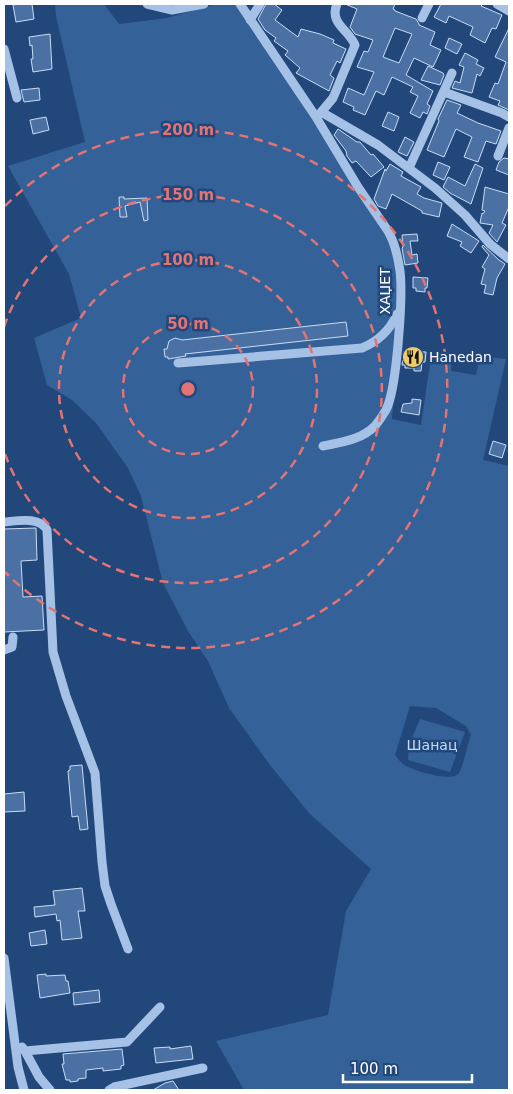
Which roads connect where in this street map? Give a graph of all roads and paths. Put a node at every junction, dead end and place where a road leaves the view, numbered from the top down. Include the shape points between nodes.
1 (147, 4) edge
2 (204, 4) edge
3 (240, 4) edge
4 (260, 4) edge
5 (337, 4) edge
6 (429, 4) edge
7 (497, 4) edge
8 (509, 11) edge
9 (422, 18) dead end
10 (250, 20) junction
11 (4, 49) edge
12 (452, 73) dead end
13 (444, 92) junction
14 (17, 98) dead end
15 (319, 115) junction
16 (509, 117) edge
17 (509, 128) edge
18 (498, 156) dead end
19 (409, 168) junction
20 (509, 259) edge
21 (400, 307) junction
22 (178, 363) dead end
23 (323, 446) dead end
24 (4, 522) edge
25 (13, 637) dead end
26 (4, 650) edge
27 (128, 949) dead end
28 (4, 958) edge
29 (160, 1008) dead end
30 (21, 1049) junction
31 (203, 1068) dead end
32 (24, 1090) edge
33 (50, 1090) edge
34 (109, 1090) edge

1 - 2 street via 172,10
3 - 10 street, ХАЏЕТ
4 - 10 street
5 - 15 street via 336,21 355,45 333,98
6 - 9 street
7 - 8 street
10 - 15 street, ХАЏЕТ
11 - 14 street
12 - 13 street
13 - 16 street
13 - 19 street
15 - 19 street, ХАЏЕТ via 362,134
15 - 21 street, ХАЏЕТ via 358,187 391,237 400,273
17 - 18 street
19 - 20 street, ХАЏЕТ via 450,200 490,244
21 - 22 street via 385,334 362,348
21 - 23 street, ХАЏЕТ via 393,385 387,409 364,435
24 - 27 street via 39,522 47,530 53,652 95,773 106,886
25 - 26 street via 12,647
28 - 30 street
29 - 30 street via 127,1042
30 - 32 street via 19,1074
30 - 33 street
31 - 34 street

